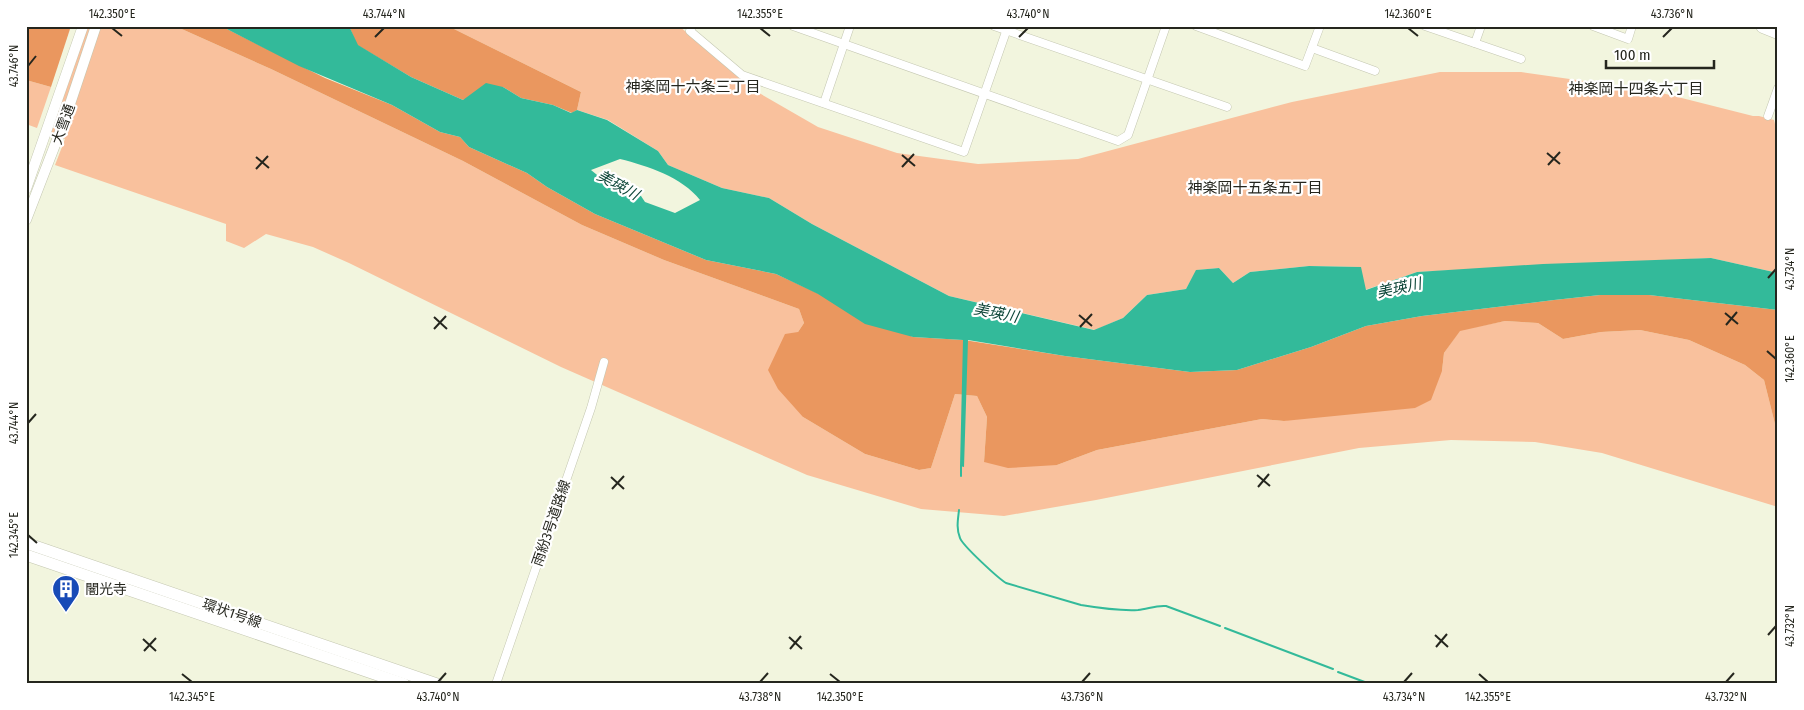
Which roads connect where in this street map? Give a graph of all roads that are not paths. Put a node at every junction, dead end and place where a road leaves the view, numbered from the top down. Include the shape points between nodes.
1 (82, 26) edge
2 (96, 26) edge
3 (692, 26) edge
4 (793, 26) edge
5 (850, 26) edge
6 (994, 26) edge
7 (1166, 26) edge
8 (1196, 26) edge
9 (1320, 26) edge
10 (1425, 26) edge
11 (1481, 26) edge
12 (1593, 26) edge
13 (1632, 26) edge
14 (1763, 26) edge
15 (1007, 28) edge
16 (1778, 32) edge
17 (1475, 43) junction
18 (844, 44) junction
19 (1312, 48) junction
20 (1521, 59) dead end
21 (1375, 71) dead end
22 (1147, 79) junction
23 (1778, 88) edge
24 (984, 94) junction
25 (824, 103) junction
26 (1227, 107) dead end
27 (1768, 116) dead end
28 (26, 189) edge
29 (26, 220) edge
30 (604, 362) dead end
31 (26, 543) edge
32 (26, 555) edge
33 (404, 684) edge
34 (437, 684) edge
35 (496, 684) edge

1 - 28 street, 大雪通
2 - 29 street, 大雪通
3 - 25 street via 690,31 742,75
4 - 18 street
5 - 18 street
6 - 15 street
7 - 22 street
8 - 19 street via 1306,66
9 - 19 street
10 - 17 street
11 - 17 street
12 - 13 street via 1628,38
14 - 16 highway
15 - 22 street
15 - 24 street
17 - 20 street
18 - 24 street
18 - 25 street
19 - 21 street
22 - 24 street via 1128,135 1118,141
22 - 26 street
23 - 27 street
24 - 25 street via 964,152
30 - 35 street, 雨紛3号道路線
31 - 34 main road, 環状1号線
32 - 33 main road, 環状1号線

